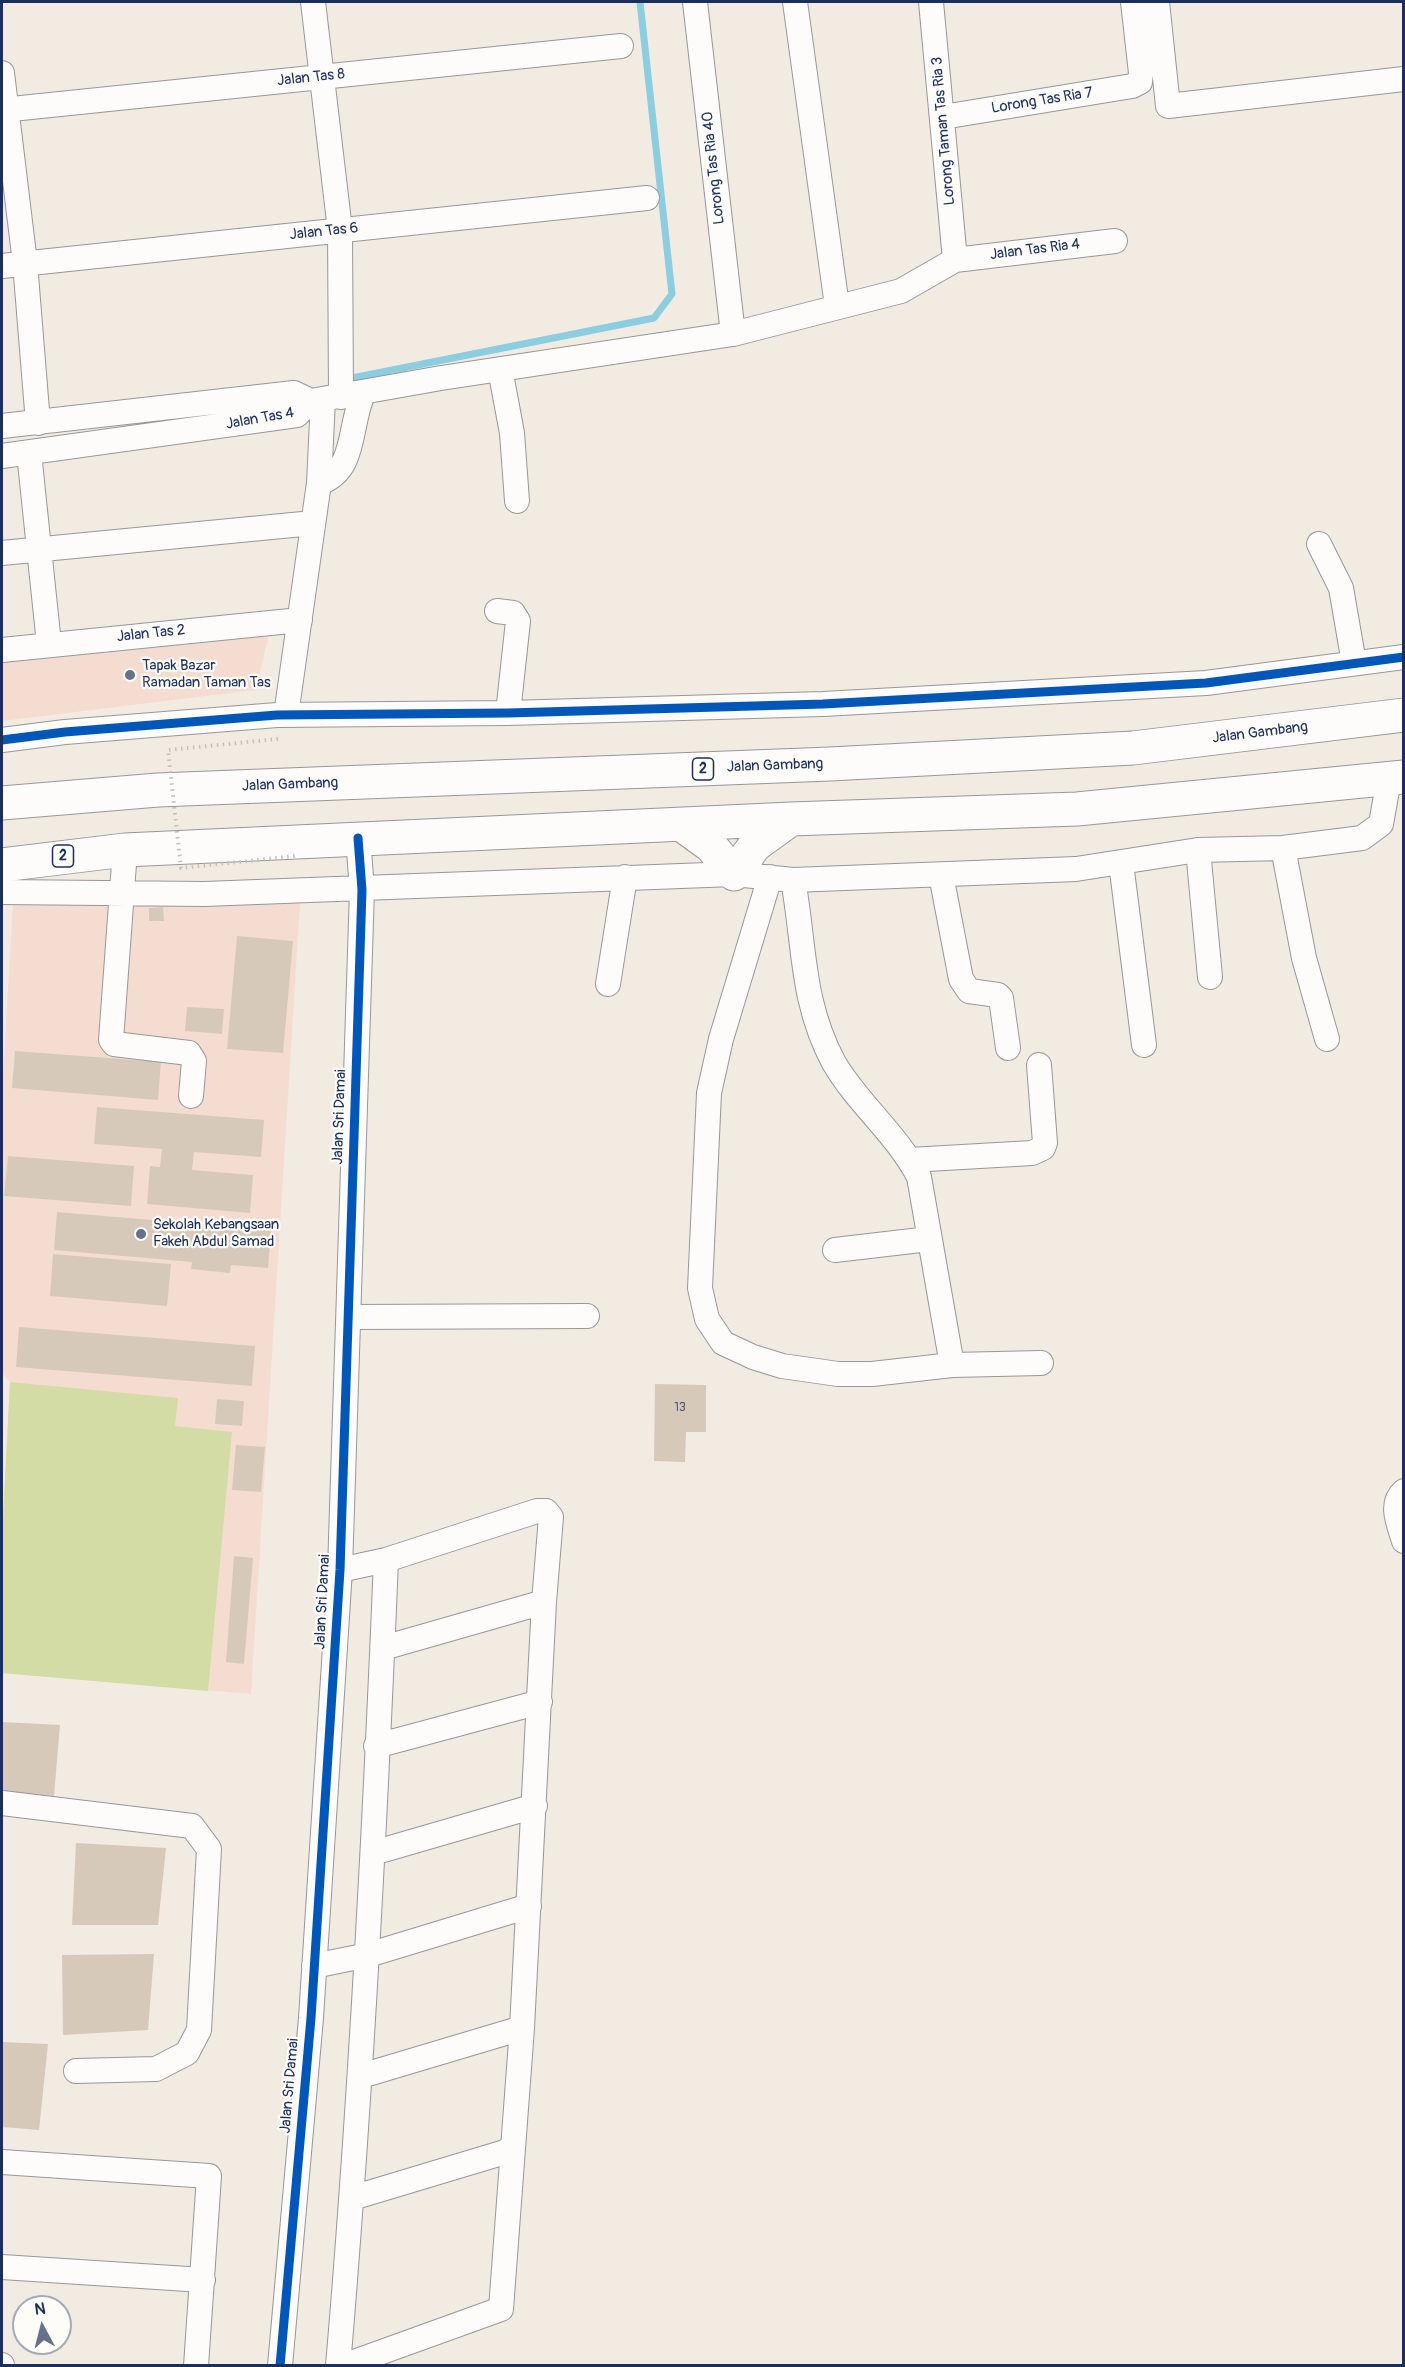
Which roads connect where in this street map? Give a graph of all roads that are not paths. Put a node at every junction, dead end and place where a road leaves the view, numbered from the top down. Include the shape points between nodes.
1 (313, 2) edge
2 (695, 2) edge
3 (795, 2) edge
4 (931, 2) edge
5 (1133, 2) edge
6 (1156, 2) edge
7 (621, 46) dead end
8 (2, 73) edge
9 (321, 77) junction
10 (1404, 79) edge
11 (3, 110) edge
12 (943, 117) junction
13 (647, 198) dead end
14 (340, 230) junction
15 (1115, 241) dead end
16 (956, 260) junction
17 (13, 264) edge
18 (837, 306) junction
19 (733, 334) junction
20 (500, 369) junction
21 (335, 397) junction
22 (38, 423) junction
23 (2, 426) edge
24 (29, 453) junction
25 (2, 456) edge
26 (319, 483) junction
27 (517, 501) dead end
28 (313, 523) junction
29 (1319, 544) dead end
30 (39, 549) junction
31 (2, 553) edge
32 (497, 611) dead end
33 (300, 620) junction
34 (49, 644) junction
35 (2, 650) edge
36 (1404, 657) edge
37 (1354, 663) junction
38 (508, 713) junction
39 (1404, 715) edge
40 (286, 716) junction
41 (2, 740) edge
42 (1396, 778) edge
43 (2, 803) edge
44 (792, 819) junction
45 (682, 825) junction
46 (358, 838) junction
47 (1283, 848) junction
48 (125, 850) junction
49 (1198, 850) junction
50 (1121, 863) junction
51 (2, 865) edge
52 (734, 874) junction
53 (940, 875) junction
54 (625, 877) junction
55 (781, 879) junction
56 (362, 890) junction
57 (2, 892) edge
58 (123, 893) junction
59 (1210, 977) dead end
60 (608, 984) dead end
61 (1327, 1039) dead end
62 (1144, 1046) dead end
63 (1008, 1048) dead end
64 (1039, 1065) dead end
65 (191, 1096) dead end
66 (910, 1160) junction
67 (930, 1239) junction
68 (835, 1250) dead end
69 (587, 1316) dead end
70 (349, 1317) junction
71 (1041, 1363) dead end
72 (952, 1365) junction
73 (1404, 1491) edge
74 (1404, 1541) edge
75 (386, 1560) junction
76 (340, 1570) junction
77 (544, 1602) junction
78 (383, 1648) junction
79 (540, 1702) junction
80 (376, 1746) junction
81 (2, 1803) edge
82 (535, 1806) junction
83 (373, 1853) junction
84 (529, 1906) junction
85 (368, 1955) junction
86 (314, 1966) junction
87 (522, 2028) junction
88 (76, 2071) dead end
89 (361, 2076) junction
90 (512, 2148) junction
91 (2, 2162) edge
92 (352, 2198) junction
93 (2, 2267) edge
94 (203, 2280) junction
95 (196, 2366) edge
96 (280, 2366) edge
97 (338, 2366) edge
98 (343, 2366) edge

1 - 9 street
2 - 19 street, Lorong Tas Ria 40
3 - 18 street
4 - 12 street, Lorong Taman Tas Ria 3
5 - 12 street, Lorong Tas Ria 7 via 1140,82
6 - 10 street via 1168,106
7 - 9 street, Jalan Tas 8
8 - 11 street
9 - 11 street, Jalan Tas 8
9 - 14 street
11 - 17 street
12 - 16 street, Lorong Taman Tas Ria 3
13 - 14 street, Jalan Tas 6
14 - 17 street, Jalan Tas 6
14 - 21 street
15 - 16 street, Jalan Tas Ria 4
16 - 18 street via 901,291
17 - 22 street
18 - 19 street
19 - 20 street
20 - 21 street
20 - 27 street via 512,433
21 - 22 street, Jalan Tas 4 via 294,393
21 - 24 street, Jalan Tas 4 via 297,416
21 - 26 street
21 - 26 street via 357,406 344,465 334,477
22 - 23 street, Jalan Tas 4
24 - 25 street, Jalan Tas 4
24 - 30 street
26 - 28 street
28 - 30 street
28 - 33 street
29 - 37 street via 1341,588
30 - 31 street
30 - 34 street
32 - 38 street via 513,613 518,621
33 - 34 street, Jalan Tas 2
33 - 40 street
34 - 35 street, Jalan Tas 2
36 - 37 street
37 - 38 street via 1206,683 824,704
38 - 40 street
39 - 43 highway, Jalan Gambang / 2 via 1121,748 158,790
40 - 41 street
42 - 44 highway, 2 via 1077,809
42 - 47 street via 1381,824 1374,832 1362,838
44 - 45 highway, 2
44 - 52 highway via 756,845
45 - 46 highway, 2
45 - 52 highway via 711,846
46 - 48 highway, 2
46 - 56 street, Jalan Sri Damai
47 - 49 street
47 - 61 street via 1304,958
48 - 51 highway, 2
48 - 58 street
49 - 50 street
49 - 59 street
50 - 53 street via 1076,869
50 - 62 street
52 - 54 street
52 - 55 street
53 - 55 street
53 - 63 street via 961,979 969,992 1001,998
54 - 56 street
54 - 60 street
55 - 66 street via 801,924 814,1021 846,1081
55 - 72 street via 722,1039 709,1093 700,1288 707,1319 723,1343 782,1366 838,1374 872,1374
56 - 58 street
56 - 70 street, Jalan Sri Damai
57 - 58 street
58 - 65 street via 111,1040 114,1044 189,1053 194,1061
64 - 66 street via 1043,1148 1032,1153
66 - 67 street via 919,1178
67 - 68 street
67 - 72 street
69 - 70 street
70 - 76 street, Jalan Sri Damai
71 - 72 street
73 - 74 street via 1395,1505
75 - 76 street
75 - 77 street via 537,1510 549,1514
75 - 78 street
76 - 86 street, Jalan Sri Damai
77 - 78 street
77 - 79 street
78 - 80 street
79 - 80 street
79 - 82 street
80 - 83 street
81 - 88 street via 192,1826 208,1850 199,2030 187,2054 156,2069
82 - 83 street
82 - 84 street
83 - 85 street
84 - 85 street
84 - 87 street
85 - 86 street
85 - 89 street
86 - 96 street, Jalan Sri Damai
87 - 89 street
87 - 90 street
89 - 92 street
90 - 92 street
90 - 98 street via 501,2309
91 - 94 street via 210,2176
92 - 97 street
93 - 94 street
94 - 95 street

